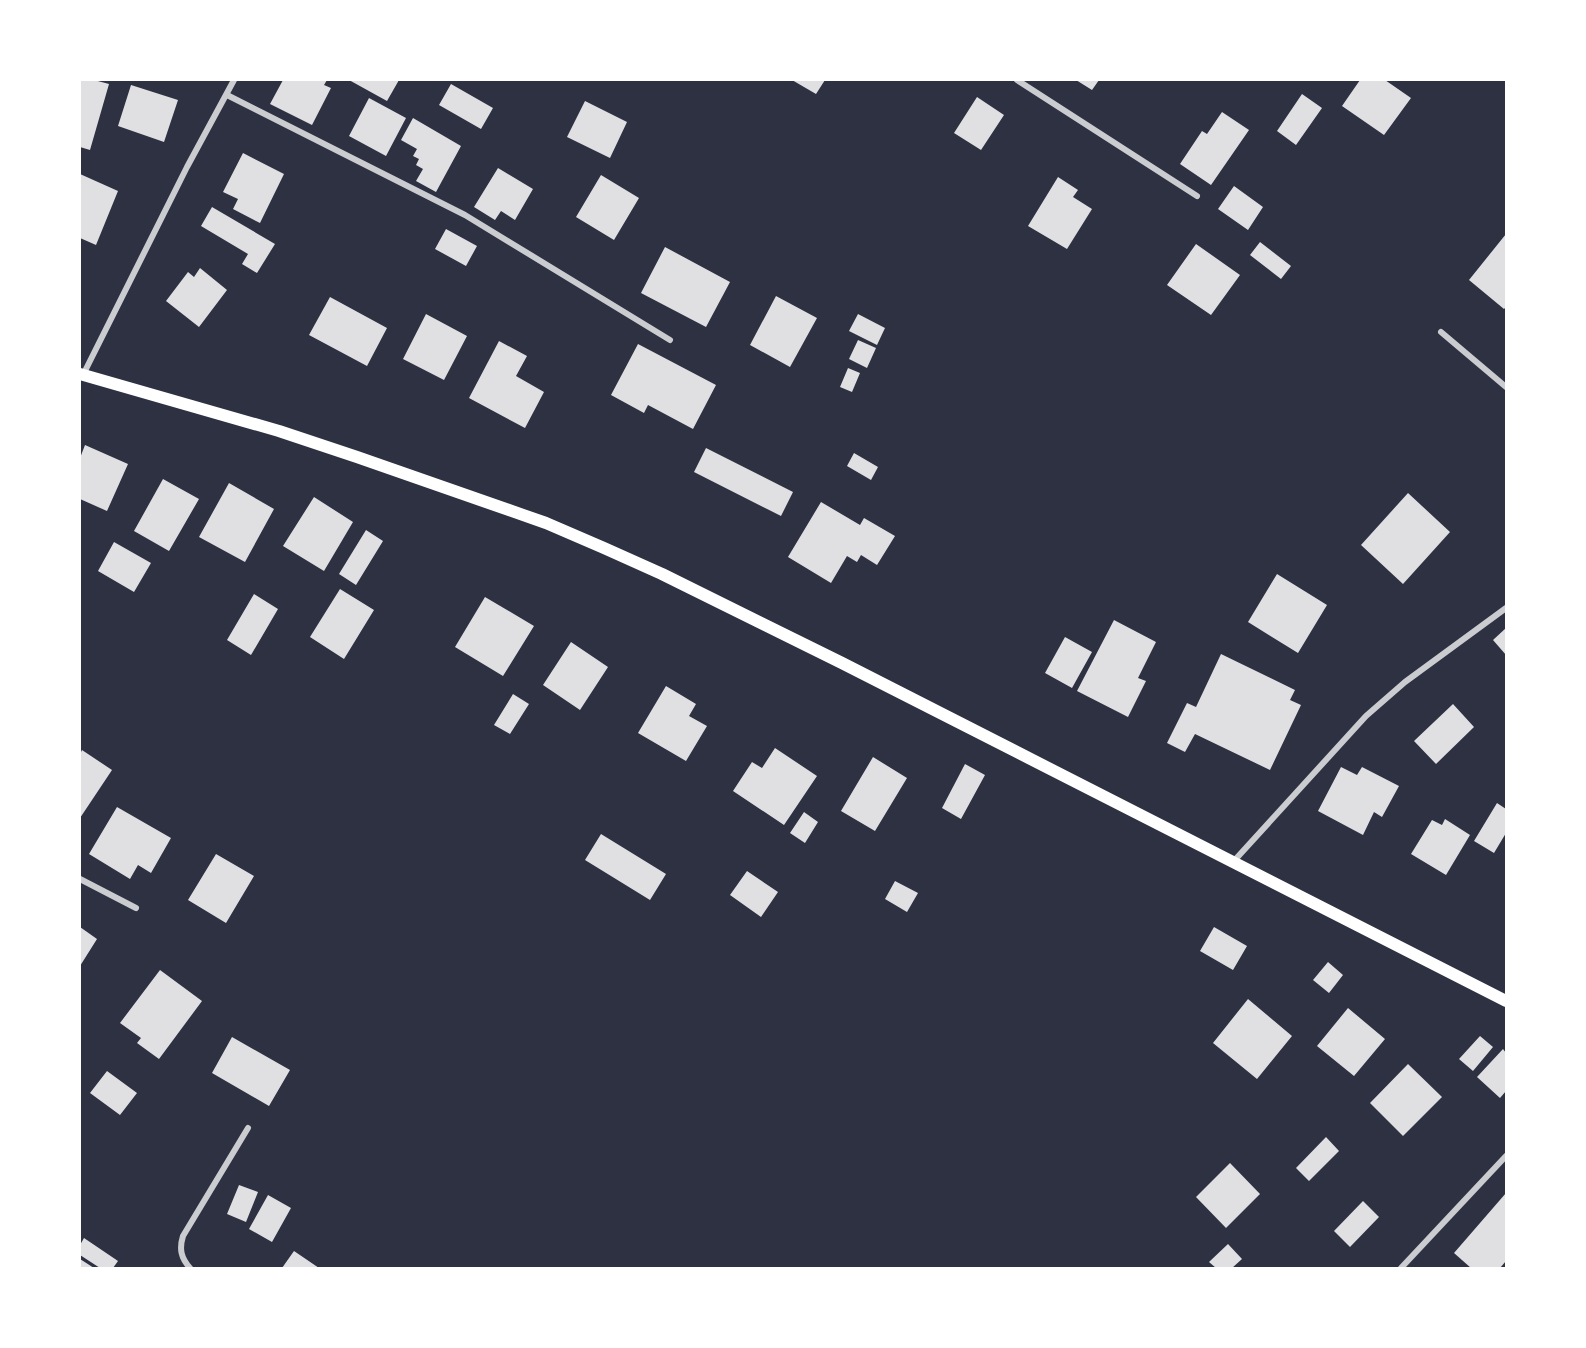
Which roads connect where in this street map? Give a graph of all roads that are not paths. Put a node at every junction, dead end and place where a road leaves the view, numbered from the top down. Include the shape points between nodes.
1 (234, 80) edge
2 (1017, 80) edge
3 (227, 94) junction
4 (1197, 196) dead end
5 (1441, 332) dead end
6 (670, 340) dead end
7 (81, 374) edge
8 (1506, 387) edge
9 (1506, 608) edge
10 (1233, 862) junction
11 (80, 879) edge
12 (136, 908) dead end
13 (1506, 1001) edge
14 (248, 1128) dead end
15 (1506, 1156) edge
16 (190, 1269) edge
17 (1401, 1269) edge

1 - 3 street
2 - 4 street
3 - 6 street via 465,215
3 - 7 street
5 - 8 street
7 - 10 main road via 279,431 546,523 701,593
9 - 10 street via 1405,682 1366,716
10 - 13 main road
11 - 12 street
14 - 16 street via 183,1236 180,1246
15 - 17 street

